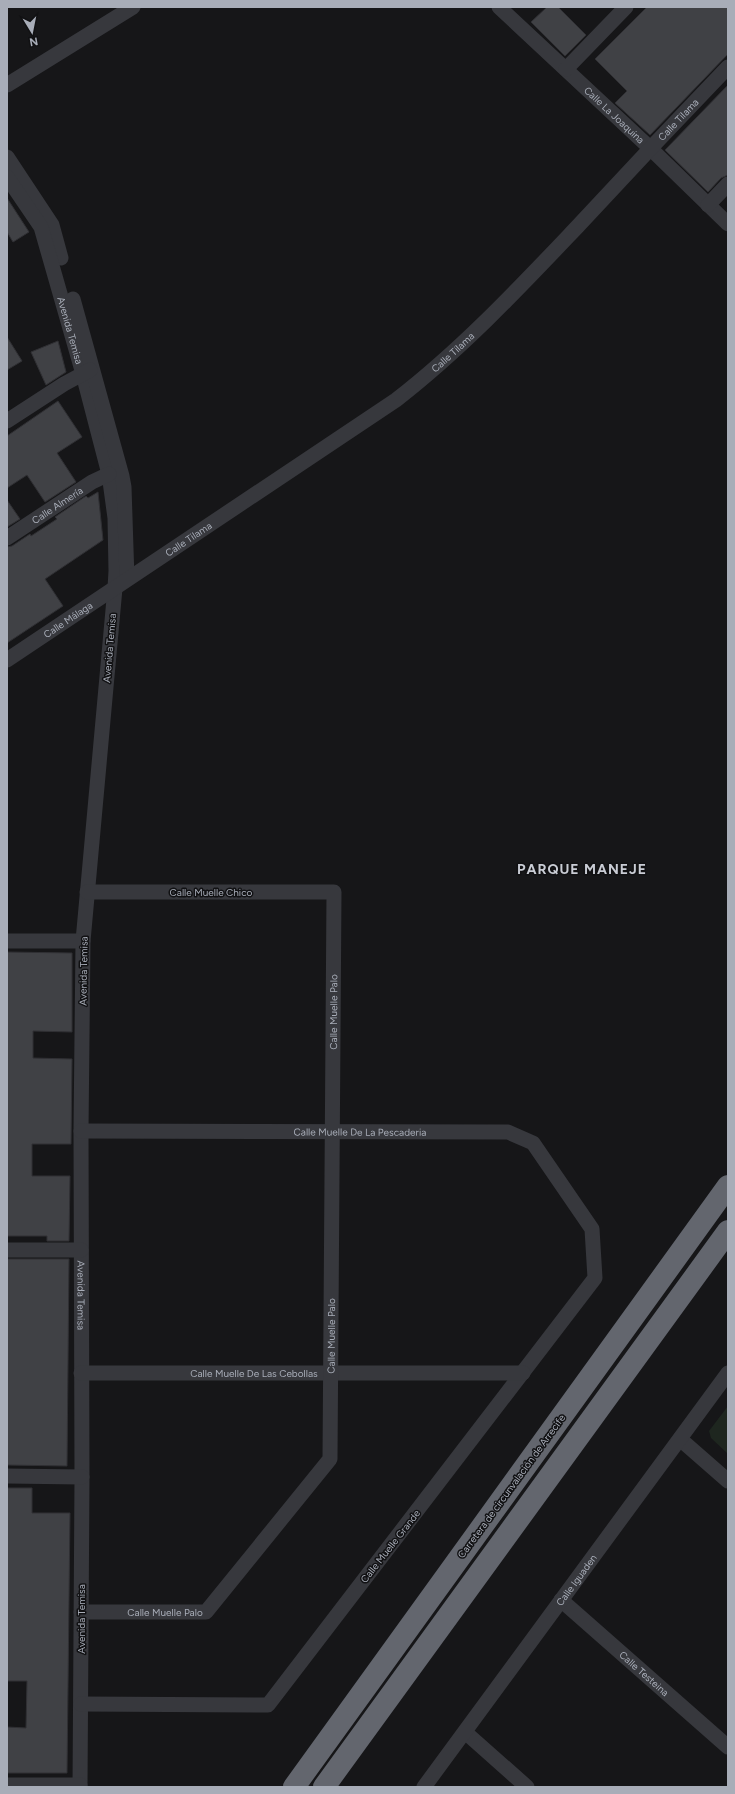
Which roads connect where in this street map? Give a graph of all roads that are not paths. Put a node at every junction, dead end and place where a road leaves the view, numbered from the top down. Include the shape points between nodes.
1 (133, 7) edge
2 (499, 7) edge
3 (626, 7) edge
4 (728, 66) edge
5 (566, 69) junction
6 (7, 85) edge
7 (650, 148) junction
8 (7, 157) edge
9 (728, 184) edge
10 (10, 187) edge
11 (708, 205) junction
12 (728, 224) edge
13 (88, 371) junction
14 (7, 421) edge
15 (109, 474) junction
16 (7, 538) edge
17 (121, 583) junction
18 (7, 660) edge
19 (87, 892) junction
20 (334, 892) joint
21 (83, 941) junction
22 (7, 942) edge
23 (81, 1132) junction
24 (331, 1133) junction
25 (728, 1186) edge
26 (592, 1229) joint
27 (728, 1231) edge
28 (7, 1250) edge
29 (81, 1250) junction
30 (81, 1373) junction
31 (330, 1373) junction
32 (523, 1373) junction
33 (728, 1373) edge
34 (680, 1439) junction
35 (7, 1476) edge
36 (82, 1478) junction
37 (728, 1481) edge
38 (561, 1600) junction
39 (81, 1612) junction
40 (81, 1704) junction
41 (465, 1732) junction
42 (728, 1747) edge
43 (7, 1785) edge
44 (80, 1786) edge
45 (294, 1787) edge
46 (324, 1787) edge
47 (424, 1787) edge
48 (527, 1787) edge

1 - 6 street
2 - 5 street, Calle La Joaquina
3 - 5 street
4 - 7 street, Calle Tilama
5 - 7 street, Calle La Joaquina
7 - 11 street, Calle La Joaquina
7 - 17 street, Calle Tilama via 462,346 433,372 396,400
8 - 13 street, Avenida Temisa via 52,224
9 - 11 street
10 - 13 street, Avenida Temisa via 41,227
11 - 12 street, Calle La Joaquina
13 - 14 street
13 - 15 street, Avenida Temisa
13 - 17 street, Avenida Temisa via 124,487
15 - 16 street, Calle Almería via 92,482
15 - 17 street, Avenida Temisa via 115,518 116,571
17 - 18 street, Calle Málaga
17 - 19 street, Avenida Temisa
19 - 20 street, Calle Muelle Chico
19 - 21 street, Avenida Temisa
20 - 24 street, Calle Muelle Palo
21 - 22 street
21 - 23 street, Avenida Temisa
23 - 24 street, Calle Muelle De La Pescaderia
23 - 29 street, Avenida Temisa
24 - 26 street, Calle Muelle De La Pescaderia via 508,1132 533,1143
24 - 31 street, Calle Muelle Palo
25 - 45 highway, Carretera de circunvalación de Arrecife
26 - 32 street, Calle Muelle Grande via 595,1278
27 - 46 highway
28 - 29 street
29 - 30 street, Avenida Temisa
30 - 31 street, Calle Muelle De Las Cebollas
30 - 36 street, Avenida Temisa
31 - 32 street, Calle Muelle De Las Cebollas
31 - 39 street, Calle Muelle Palo via 330,1459 206,1612
32 - 40 street, Calle Muelle Grande via 268,1705
33 - 34 street, Calle Iguaden
34 - 37 street
34 - 38 street, Calle Iguaden
35 - 36 street
36 - 39 street, Avenida Temisa
38 - 41 street, Calle Iguaden
38 - 42 street, Calle Testeina
39 - 40 street, Avenida Temisa
40 - 44 street, Avenida Temisa
41 - 47 street, Calle Iguaden
41 - 48 street
43 - 44 street

